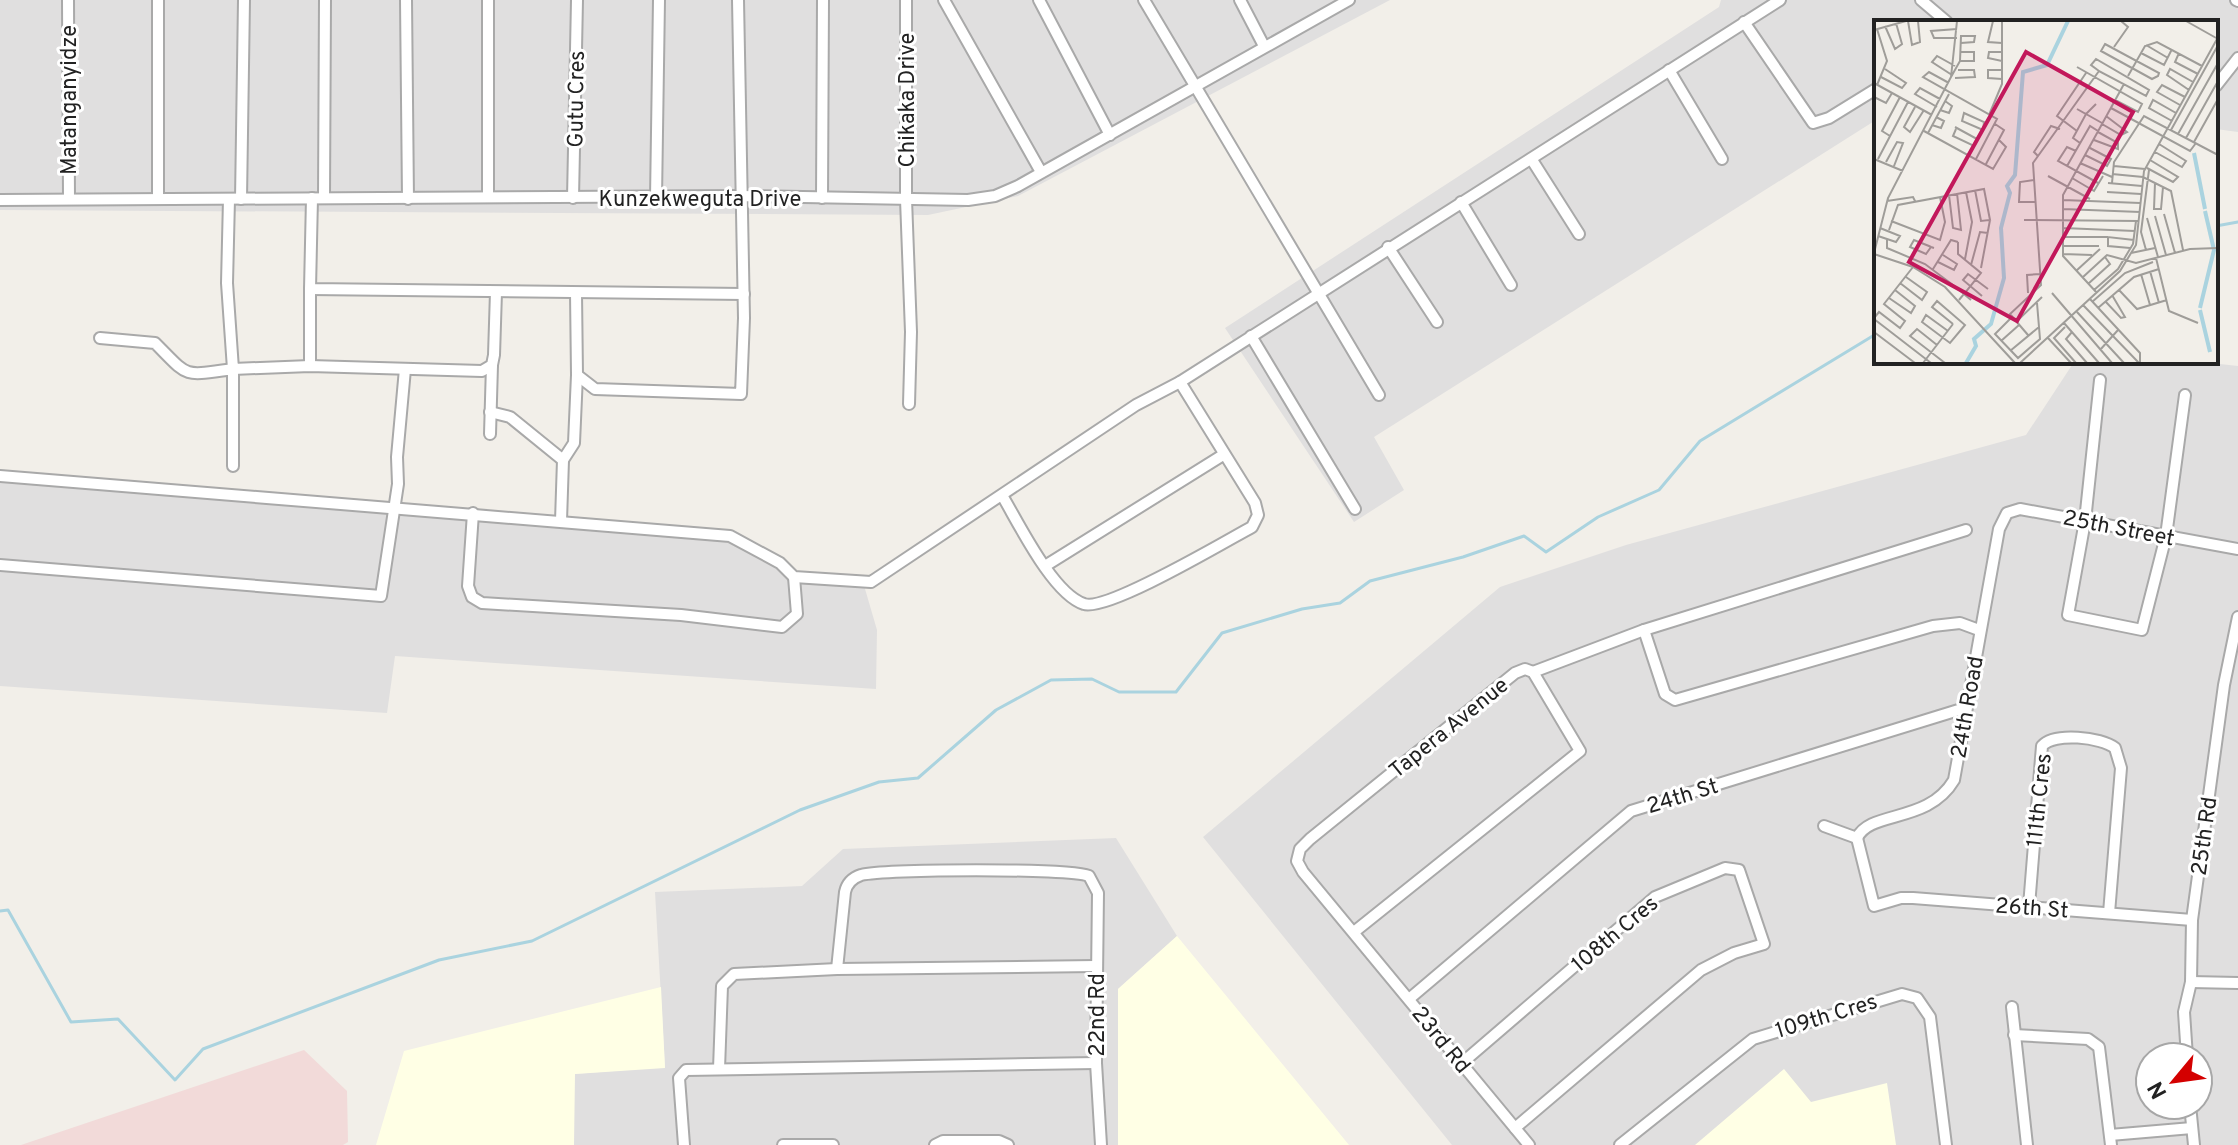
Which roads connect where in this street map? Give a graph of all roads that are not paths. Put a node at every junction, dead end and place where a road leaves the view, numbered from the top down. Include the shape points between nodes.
1 (68, 0) edge
2 (158, 0) edge
3 (244, 0) edge
4 (325, 0) edge
5 (406, 0) edge
6 (488, 0) edge
7 (577, 0) edge
8 (659, 0) edge
9 (738, 0) edge
10 (823, 0) edge
11 (906, 0) edge
12 (944, 0) edge
13 (1039, 0) edge
14 (1144, 0) edge
15 (1240, 0) edge
16 (1349, 0) edge
17 (1780, 0) edge
18 (1921, 0) edge
19 (1335, 3) edge
20 (1945, 20) edge
21 (1744, 22) junction
22 (1264, 46) junction
23 (2238, 62) edge
24 (1669, 70) junction
25 (2218, 84) edge
26 (1194, 88) junction
27 (1874, 90) edge
28 (1110, 135) junction
29 (1722, 159) dead end
30 (1532, 160) junction
31 (1041, 172) junction
32 (742, 196) junction
33 (324, 197) junction
34 (488, 197) junction
35 (158, 198) junction
36 (312, 198) junction
37 (573, 198) junction
38 (656, 198) junction
39 (822, 198) junction
40 (69, 199) junction
41 (235, 199) junction
42 (408, 199) junction
43 (906, 199) junction
44 (0, 200) edge
45 (1461, 202) junction
46 (1579, 234) dead end
47 (1388, 247) junction
48 (1511, 285) dead end
49 (310, 289) junction
50 (1319, 290) junction
51 (496, 292) junction
52 (576, 293) junction
53 (744, 294) junction
54 (1437, 322) dead end
55 (1251, 336) junction
56 (100, 338) dead end
57 (492, 365) junction
58 (310, 366) junction
59 (233, 369) junction
60 (405, 369) junction
61 (577, 375) junction
62 (2100, 380) dead end
63 (1180, 382) junction
64 (1379, 395) dead end
65 (2185, 395) dead end
66 (909, 404) dead end
67 (490, 412) junction
68 (490, 434) dead end
69 (1223, 455) junction
70 (563, 460) junction
71 (233, 466) dead end
72 (0, 476) edge
73 (1003, 497) junction
74 (396, 508) junction
75 (1355, 509) dead end
76 (473, 513) junction
77 (2002, 518) joint
78 (561, 521) junction
79 (2085, 521) junction
80 (1966, 530) dead end
81 (2166, 536) junction
82 (2238, 549) edge
83 (0, 565) edge
84 (1045, 566) junction
85 (794, 577) junction
86 (2238, 617) edge
87 (1644, 630) junction
88 (1979, 630) junction
89 (1533, 672) junction
90 (1965, 708) junction
91 (1824, 826) dead end
92 (1857, 838) junction
93 (2029, 906) junction
94 (2109, 913) junction
95 (2192, 920) junction
96 (1354, 932) junction
97 (1096, 966) junction
98 (837, 969) junction
99 (2191, 982) junction
100 (2238, 983) edge
101 (1409, 999) junction
102 (2012, 1007) dead end
103 (2014, 1035) junction
104 (2186, 1041) edge
105 (1096, 1063) junction
106 (1462, 1063) junction
107 (719, 1069) junction
108 (2191, 1121) edge
109 (1515, 1128) junction
110 (2192, 1128) junction
111 (2111, 1140) edge
112 (684, 1145) edge
113 (783, 1145) edge
114 (833, 1145) edge
115 (935, 1145) edge
116 (1008, 1145) edge
117 (1101, 1145) edge
118 (1529, 1145) edge
119 (1620, 1145) edge
120 (1946, 1145) edge
121 (2027, 1145) edge
122 (2194, 1145) edge

1 - 40 street, Matanganyidze
2 - 35 street
3 - 41 street
4 - 33 street
5 - 42 street
6 - 34 street
7 - 37 street, Gutu Cres
8 - 38 street
9 - 32 street
10 - 39 street
11 - 43 street, Chikaka Drive
12 - 31 street
13 - 28 street
14 - 26 street
15 - 22 street
16 - 19 street, Kunzekweguta Drive
17 - 21 street
18 - 20 street
19 - 22 street, Kunzekweguta Drive
21 - 24 street
21 - 27 street via 1813,123
22 - 26 street, Kunzekweguta Drive
23 - 25 street
24 - 29 street
24 - 30 street
26 - 28 street, Kunzekweguta Drive
26 - 50 street
28 - 31 street, Kunzekweguta Drive
30 - 45 street
30 - 46 street
31 - 43 street, Kunzekweguta Drive via 995,196
32 - 38 street, Kunzekweguta Drive
32 - 39 street, Kunzekweguta Drive
32 - 53 street
33 - 36 street, Kunzekweguta Drive
33 - 42 street, Kunzekweguta Drive
34 - 37 street, Kunzekweguta Drive
34 - 42 street, Kunzekweguta Drive
35 - 40 street, Kunzekweguta Drive
35 - 41 street, Kunzekweguta Drive
36 - 41 street, Kunzekweguta Drive
36 - 49 street
37 - 38 street, Kunzekweguta Drive
39 - 43 street, Kunzekweguta Drive
40 - 44 street, Kunzekweguta Drive
41 - 59 street via 227,283
43 - 66 street, Chikaka Drive
45 - 47 street
45 - 48 street
47 - 50 street
47 - 54 street
49 - 51 street
49 - 58 street
50 - 55 street
50 - 64 street
51 - 52 street
51 - 57 street
52 - 53 street
52 - 61 street
53 - 61 street via 741,394 595,389
55 - 63 street
55 - 75 street
56 - 59 street via 155,343 171,363 197,374
57 - 60 street via 482,371
57 - 67 street
58 - 59 street
58 - 60 street
59 - 71 street
60 - 74 street
61 - 70 street via 574,443
62 - 79 street
63 - 69 street
63 - 73 street via 1136,405
65 - 81 street
67 - 68 street
67 - 70 street via 510,417
69 - 84 street
69 - 84 street via 1255,503 1258,515 1252,527 1155,580 1097,604 1085,605 1070,595
70 - 78 street
72 - 74 street
73 - 84 street
73 - 85 street via 871,582
74 - 76 street
74 - 83 street via 381,596
76 - 78 street
76 - 85 street via 468,586 482,603 782,627 797,614
77 - 79 street, 25th Street via 2020,509
77 - 88 street, 24th Road
78 - 85 street via 730,536 780,563
79 - 81 street, 25th Street
79 - 81 street via 2068,615 2142,630
80 - 87 street
81 - 82 street, 25th Street
86 - 95 street, 25th Rd
87 - 88 street via 1665,694 1675,700 1933,626 1960,623
87 - 89 street
88 - 90 street, 24th Road
89 - 96 street, Tapera Avenue via 1580,751
89 - 96 street, Tapera Avenue via 1515,673 1300,849 1297,861 1303,872
90 - 92 street, 24th Road via 1954,780 1947,792 1918,811 1864,827
90 - 101 street, 24th St via 1631,811
91 - 92 street
92 - 93 street, 26th St via 1874,906 1901,898
93 - 94 street, 26th St
93 - 94 street, 111th Cres via 2042,746 2055,738 2103,741 2115,748 2121,768
94 - 95 street, 26th St
95 - 99 street, 25th Rd
96 - 101 street, 23rd Rd
97 - 98 street
97 - 98 street, 22nd Rd via 1096,884 1082,873 862,875 845,892
97 - 105 street, 22nd Rd
98 - 107 street via 726,978
99 - 100 street
99 - 104 street, 25th Rd via 2184,1012
101 - 106 street, 23rd Rd
102 - 103 street
103 - 111 street via 2094,1042 2101,1056
103 - 121 street
105 - 107 street
105 - 117 street, 22nd Rd
106 - 109 street, 23rd Rd
106 - 109 street, 108th Cres via 1655,897 1725,868 1739,870 1764,944 1701,970
107 - 112 street via 686,1070 679,1078
108 - 110 street
109 - 118 street, 23rd Rd
110 - 111 street
110 - 122 street
113 - 114 street
115 - 116 street
119 - 120 street, 109th Cres via 1753,1039 1902,994 1917,998 1930,1017

